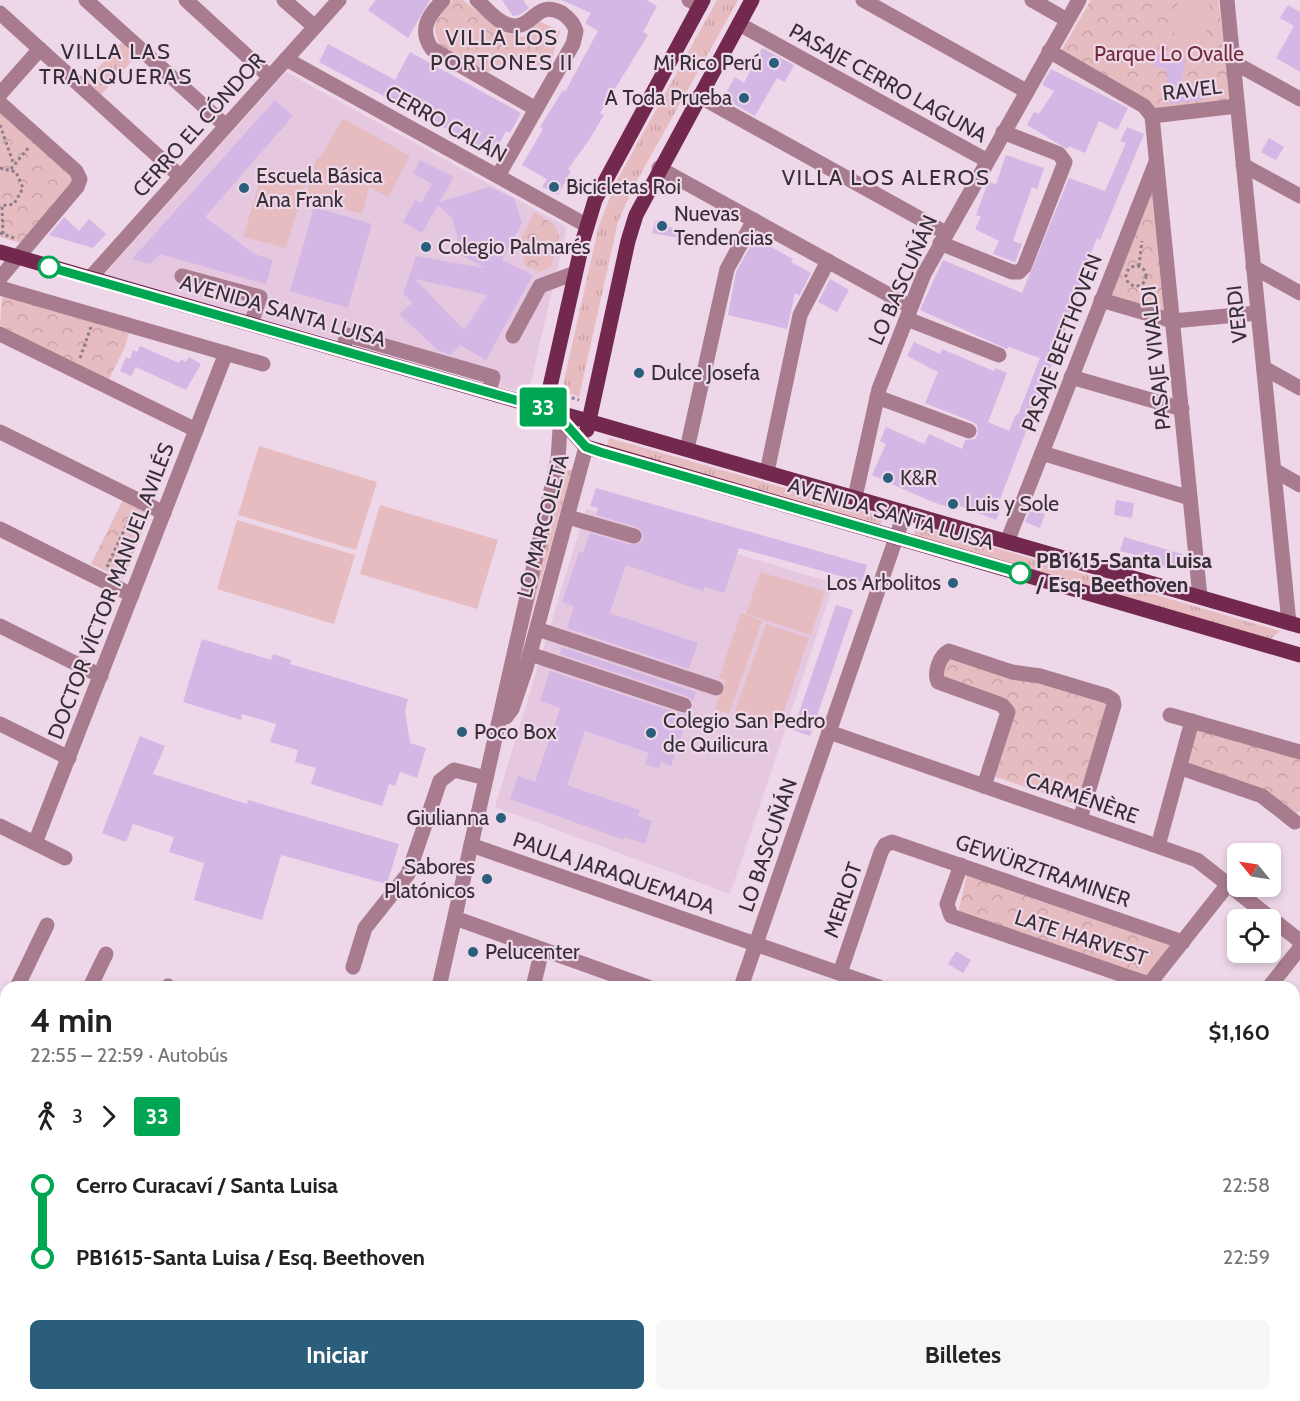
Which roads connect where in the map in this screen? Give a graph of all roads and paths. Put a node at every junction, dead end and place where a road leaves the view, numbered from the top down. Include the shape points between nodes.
1 (86, 0) edge
2 (186, 0) edge
3 (284, 0) edge
4 (339, 0) edge
5 (443, 0) edge
6 (477, 0) edge
7 (752, 0) edge
8 (863, 0) edge
9 (1032, 0) edge
10 (1079, 0) edge
11 (1227, 0) edge
12 (698, 2) edge
13 (0, 13) edge
14 (1067, 20) junction
15 (739, 24) junction
16 (315, 27) junction
17 (40, 49) junction
18 (1049, 51) junction
19 (286, 59) junction
20 (1233, 62) junction
21 (270, 77) junction
22 (1026, 91) junction
23 (0, 94) edge
24 (699, 96) junction
25 (1300, 99) edge
26 (0, 103) edge
27 (1238, 106) junction
28 (536, 108) junction
29 (1152, 116) junction
30 (0, 125) edge
31 (226, 126) junction
32 (1002, 132) junction
33 (38, 137) junction
34 (1157, 159) junction
35 (986, 160) junction
36 (14, 165) junction
37 (1244, 165) junction
38 (0, 168) edge
39 (659, 168) junction
40 (11, 169) junction
41 (498, 176) junction
42 (181, 177) junction
43 (1300, 196) edge
44 (1, 207) edge
45 (754, 220) junction
46 (586, 225) junction
47 (2, 234) edge
48 (16, 238) dead end
49 (943, 238) junction
50 (0, 252) edge
51 (17, 257) junction
52 (828, 261) junction
53 (1254, 267) junction
54 (575, 273) junction
55 (182, 276) dead end
56 (0, 278) edge
57 (90, 278) junction
58 (1146, 278) joint
59 (0, 288) edge
60 (1300, 293) edge
61 (1101, 300) junction
62 (909, 313) junction
63 (1258, 313) junction
64 (95, 316) junction
65 (1173, 321) junction
66 (251, 324) junction
67 (0, 334) edge
68 (513, 336) dead end
69 (226, 353) junction
70 (999, 355) dead end
71 (263, 364) dead end
72 (1264, 368) junction
73 (75, 371) junction
74 (1071, 377) junction
75 (1300, 388) edge
76 (549, 391) junction
77 (878, 397) junction
78 (591, 404) junction
79 (1182, 409) junction
80 (554, 411) junction
81 (588, 420) junction
82 (196, 430) junction
83 (969, 431) dead end
84 (0, 432) edge
85 (586, 447) junction
86 (687, 449) junction
87 (1042, 453) junction
88 (1274, 470) junction
89 (767, 472) junction
90 (1300, 485) edge
91 (855, 497) junction
92 (1191, 498) junction
93 (137, 500) junction
94 (905, 512) junction
95 (164, 513) junction
96 (568, 517) junction
97 (0, 529) edge
98 (634, 537) dead end
99 (896, 537) junction
100 (1007, 542) junction
101 (102, 580) junction
102 (132, 595) junction
103 (1200, 597) junction
104 (1294, 625) edge
105 (0, 626) edge
106 (537, 629) junction
107 (530, 654) junction
108 (1300, 655) edge
109 (101, 676) junction
110 (716, 688) dead end
111 (684, 705) dead end
112 (1170, 715) dead end
113 (1192, 721) junction
114 (0, 724) edge
115 (497, 729) junction
116 (829, 732) junction
117 (1300, 752) edge
118 (69, 758) junction
119 (1181, 768) junction
120 (486, 778) junction
121 (984, 786) junction
122 (1080, 819) junction
123 (1298, 819) edge
124 (0, 826) edge
125 (1285, 834) dead end
126 (35, 843) junction
127 (889, 843) joint
128 (471, 845) junction
129 (1158, 846) junction
130 (65, 858) dead end
131 (961, 864) junction
132 (1227, 881) edge
133 (1227, 886) edge
134 (1246, 897) edge
135 (455, 918) junction
136 (47, 925) dead end
137 (1300, 940) edge
138 (1183, 942) junction
139 (756, 944) junction
140 (1300, 948) edge
141 (542, 950) junction
142 (106, 954) dead end
143 (353, 967) dead end
144 (840, 974) junction
145 (20, 981) edge
146 (93, 981) edge
147 (440, 981) edge
148 (534, 981) edge
149 (631, 981) edge
150 (743, 981) edge
151 (861, 981) edge
152 (1140, 981) edge
153 (1151, 981) edge
154 (1274, 981) edge

1 - 31 street
2 - 21 street
3 - 16 street
4 - 16 street, CERRO EL CÓNDOR
5 - 28 street via 425,25 432,49
6 - 28 street via 513,26 549,9 562,14 575,27 573,44
7 - 15 main road, LO MARCOLETA
8 - 22 street
9 - 14 street
10 - 14 street, LO BASCUÑÁN
11 - 20 street, VERDI
12 - 46 main road, LO MARCOLETA via 605,178
13 - 17 street
14 - 18 street, LO BASCUÑÁN
15 - 24 main road, LO MARCOLETA
15 - 35 street, PASAJE CERRO LAGUNA
16 - 19 street, CERRO EL CÓNDOR
17 - 23 street
17 - 42 street
18 - 22 street, LO BASCUÑÁN
18 - 29 street via 1144,106
19 - 21 street, CERRO EL CÓNDOR
19 - 41 street, CERRO CALÁN
20 - 25 street
20 - 27 street, VERDI
21 - 31 street, CERRO EL CÓNDOR
22 - 32 street, LO BASCUÑÁN
24 - 39 main road, LO MARCOLETA
24 - 49 street
26 - 33 street
27 - 29 street, RAVEL
27 - 37 street, VERDI
28 - 41 street
29 - 34 street, PASAJE VIVALDI
30 - 36 path
31 - 42 street, CERRO EL CÓNDOR
32 - 35 street, LO BASCUÑÁN
32 - 49 street via 1059,154 1065,162 1024,267 1012,272
33 - 36 path
33 - 51 street via 80,178 77,187
34 - 61 street, PASAJE BEETHOVEN
34 - 65 street, PASAJE VIVALDI
35 - 49 street, LO BASCUÑÁN
36 - 40 path
37 - 43 street
37 - 53 street, VERDI
38 - 40 path
39 - 45 street
39 - 78 main road, LO MARCOLETA via 632,228
40 - 44 path via 20,176 23,188 14,204
41 - 46 street, CERRO CALÁN
42 - 57 street, CERRO EL CÓNDOR
44 - 47 path
45 - 52 street
45 - 86 street via 727,268
46 - 54 main road, LO MARCOLETA
47 - 48 path
49 - 62 street, LO BASCUÑÁN
50 - 51 main road, AVENIDA SANTA LUISA
51 - 56 street
51 - 57 main road, AVENIDA SANTA LUISA
52 - 62 street
52 - 89 street via 800,315
53 - 60 street
53 - 63 street, VERDI
54 - 68 street via 540,286
54 - 76 main road, LO MARCOLETA
55 - 66 street via 260,297
57 - 66 main road, AVENIDA SANTA LUISA
58 - 58 path via 1139,285 1132,285 1126,272 1139,266
59 - 64 street
61 - 65 street
61 - 74 street, PASAJE BEETHOVEN
62 - 70 street
62 - 77 street, LO BASCUÑÁN
63 - 65 street
63 - 72 street, VERDI
64 - 69 street
64 - 73 path
65 - 79 street, PASAJE VIVALDI
66 - 80 main road, AVENIDA SANTA LUISA
67 - 73 street
69 - 71 street
69 - 82 street, DOCTOR VÍCTOR MANUEL AVILÉS
72 - 75 street
72 - 88 street, VERDI
73 - 82 street
74 - 79 street
74 - 87 street, PASAJE BEETHOVEN
76 - 78 path
76 - 80 main road, LO MARCOLETA
77 - 83 street
77 - 91 street, LO BASCUÑÁN
78 - 81 main road, LO MARCOLETA
79 - 92 street, PASAJE VIVALDI
80 - 81 main road, AVENIDA SANTA LUISA
80 - 85 main road
80 - 115 street, LO MARCOLETA via 561,445
81 - 85 main road, LO MARCOLETA
81 - 86 main road, AVENIDA SANTA LUISA
82 - 95 street, DOCTOR VÍCTOR MANUEL AVILÉS
84 - 93 street
85 - 96 street, LO MARCOLETA
85 - 99 main road, AVENIDA SANTA LUISA
86 - 89 main road, AVENIDA SANTA LUISA
87 - 92 street
87 - 100 street, PASAJE BEETHOVEN
88 - 90 street
88 - 104 street, VERDI
89 - 91 main road, AVENIDA SANTA LUISA
91 - 94 main road, AVENIDA SANTA LUISA
92 - 103 street, PASAJE VIVALDI
93 - 95 street
93 - 101 path
94 - 99 street, LO BASCUÑÁN
94 - 100 main road, AVENIDA SANTA LUISA
95 - 102 street, DOCTOR VÍCTOR MANUEL AVILÉS
96 - 98 street
96 - 106 street, LO MARCOLETA
97 - 101 street
99 - 108 main road, AVENIDA SANTA LUISA
99 - 116 street, LO BASCUÑÁN
100 - 103 main road, AVENIDA SANTA LUISA
101 - 102 street
102 - 109 street, DOCTOR VÍCTOR MANUEL AVILÉS
103 - 104 main road, AVENIDA SANTA LUISA
105 - 109 street
106 - 107 street, LO MARCOLETA
106 - 110 street
107 - 111 street
107 - 115 street, LO MARCOLETA via 512,709
109 - 118 street, DOCTOR VÍCTOR MANUEL AVILÉS
112 - 113 street
113 - 117 street
113 - 119 street
114 - 118 street
115 - 120 street, LO MARCOLETA
116 - 121 street, CARMÉNÈRE
116 - 139 street, LO BASCUÑÁN
118 - 126 street, DOCTOR VÍCTOR MANUEL AVILÉS
119 - 123 street via 1262,796
119 - 129 street
120 - 128 street, LO MARCOLETA
120 - 143 street via 454,770 440,781 408,874 365,928
121 - 122 street, CARMÉNÈRE
121 - 122 street via 1007,710 937,681 936,674 946,652 1113,700
122 - 129 street, CARMÉNÈRE
123 - 125 street
124 - 126 street
126 - 130 street
127 - 131 street, GEWÜRZTRAMINER via 900,843
127 - 144 street, MERLOT via 881,852
128 - 135 street, LO MARCOLETA
128 - 139 street, PAULA JARAQUEMADA
129 - 132 street, CARMÉNÈRE via 1202,862
131 - 138 street, GEWÜRZTRAMINER
131 - 152 street, LATE HARVEST via 946,904 948,913 955,918
133 - 138 street, LATE HARVEST
134 - 137 street, CARMÉNÈRE
135 - 141 street
135 - 147 street, LO MARCOLETA
136 - 145 street
138 - 153 street, LATE HARVEST
139 - 144 street, PAULA JARAQUEMADA
139 - 150 street, LO BASCUÑÁN
140 - 154 street
141 - 148 street
141 - 149 street
142 - 146 street
144 - 151 street, PAULA JARAQUEMADA

